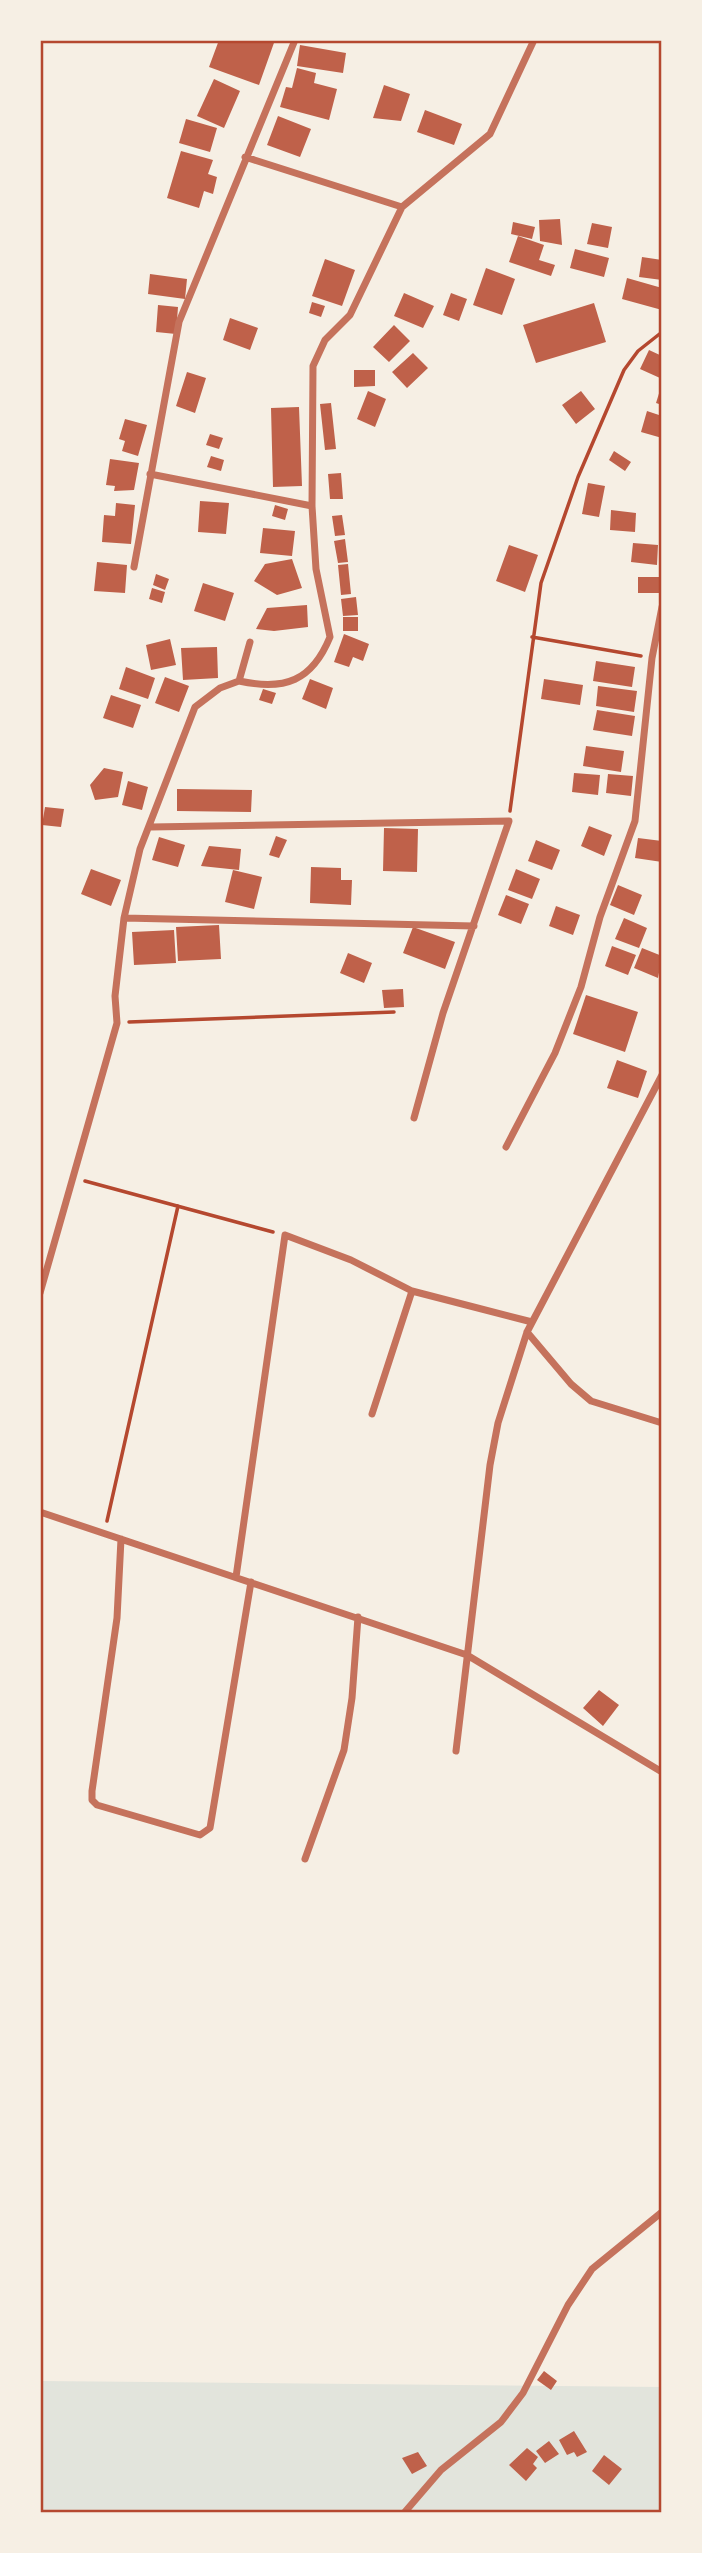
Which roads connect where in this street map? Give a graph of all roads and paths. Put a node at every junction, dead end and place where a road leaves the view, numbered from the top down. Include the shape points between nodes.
1 (295, 40) edge
2 (534, 40) edge
3 (246, 158) junction
4 (401, 206) junction
5 (662, 332) edge
6 (150, 474) junction
7 (312, 506) junction
8 (134, 567) dead end
9 (662, 607) edge
10 (533, 637) junction
11 (250, 642) dead end
12 (652, 658) junction
13 (662, 661) edge
14 (239, 681) junction
15 (509, 821) junction
16 (151, 827) junction
17 (124, 918) junction
18 (474, 926) junction
19 (394, 1012) dead end
20 (117, 1023) junction
21 (662, 1075) edge
22 (414, 1118) dead end
23 (506, 1147) dead end
24 (73, 1177) junction
25 (178, 1206) junction
26 (285, 1235) junction
27 (412, 1291) junction
28 (40, 1293) edge
29 (532, 1322) junction
30 (527, 1332) junction
31 (372, 1414) dead end
32 (662, 1423) edge
33 (40, 1512) edge
34 (105, 1534) junction
35 (121, 1539) junction
36 (236, 1577) junction
37 (251, 1583) junction
38 (358, 1618) junction
39 (467, 1655) junction
40 (456, 1751) dead end
41 (662, 1772) edge
42 (305, 1859) dead end
43 (662, 2212) edge
44 (404, 2513) edge

1 - 3 street
2 - 4 street via 490,134
3 - 4 street
3 - 6 street via 179,322
4 - 7 street via 350,315 325,340 313,366
5 - 10 path via 638,351 624,370 583,466 541,583
6 - 7 street
6 - 8 street
7 - 14 street via 316,569 330,637 326,647 312,671 293,681 257,685
9 - 12 street
10 - 12 path
10 - 15 path
11 - 14 street
12 - 13 street
12 - 23 street via 629,843 608,891 581,987 555,1053
14 - 16 street via 220,688 195,708
15 - 16 street
15 - 18 street
16 - 17 street via 137,859
17 - 18 street
17 - 20 street via 115,996
18 - 22 street via 443,1013
19 - 20 path
20 - 24 street
21 - 29 street
24 - 25 path
24 - 28 street
25 - 26 path
25 - 34 path
26 - 27 street via 351,1260
26 - 36 street
27 - 29 street
27 - 31 street
29 - 30 street
30 - 32 street via 591,1401
30 - 39 street via 489,1465
33 - 34 street
34 - 35 street
35 - 36 street
35 - 37 street via 117,1618 92,1800 97,1805 200,1835 210,1828
36 - 37 street
37 - 38 street
38 - 39 street
38 - 42 street via 344,1750
39 - 40 street
39 - 41 street
43 - 44 street via 592,2269 523,2393 501,2422 441,2470

